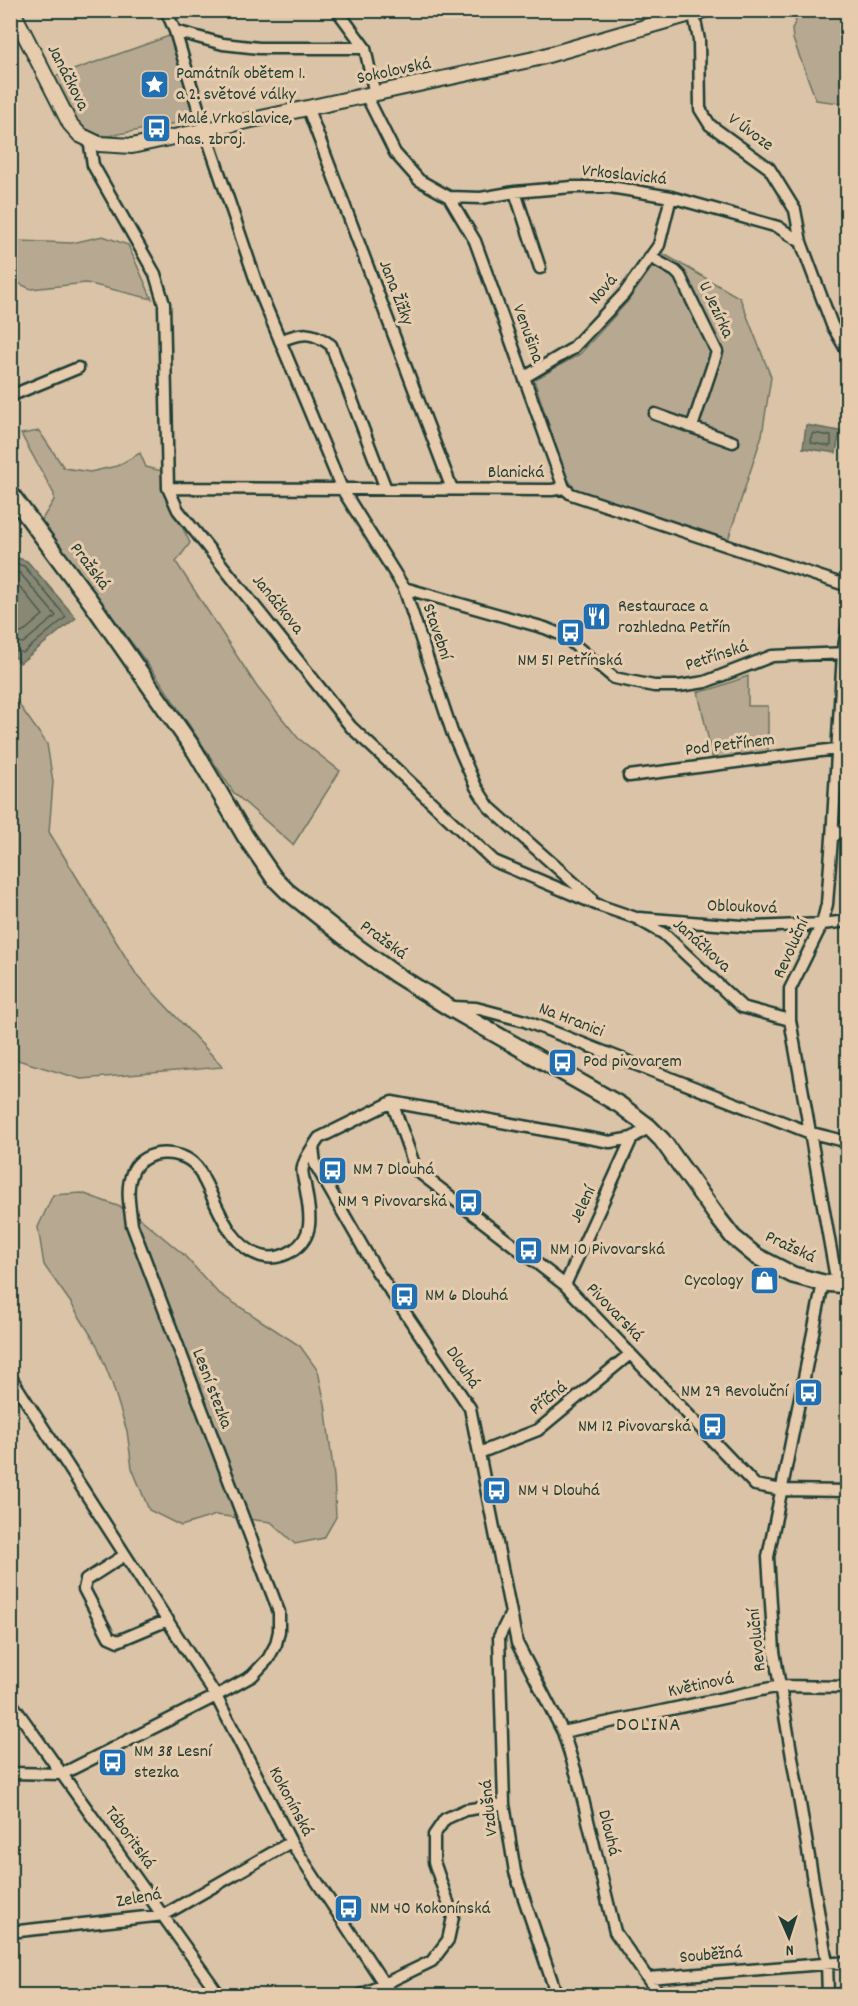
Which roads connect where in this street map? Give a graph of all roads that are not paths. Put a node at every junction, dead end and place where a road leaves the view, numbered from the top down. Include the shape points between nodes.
1 (12, 10) edge
2 (166, 10) edge
3 (337, 10) edge
4 (697, 11) edge
5 (175, 30) junction
6 (365, 48) junction
7 (371, 96) junction
8 (308, 109) junction
9 (205, 131) junction
10 (89, 140) junction
11 (515, 192) junction
12 (449, 197) junction
13 (672, 197) junction
14 (801, 242) junction
15 (650, 257) junction
16 (540, 268) dead end
17 (280, 341) junction
18 (848, 353) edge
19 (78, 368) dead end
20 (525, 377) junction
21 (10, 396) edge
22 (655, 414) dead end
23 (692, 427) junction
24 (733, 442) dead end
25 (168, 488) junction
26 (564, 488) junction
27 (342, 489) junction
28 (386, 489) junction
29 (452, 489) junction
30 (10, 493) edge
31 (848, 586) edge
32 (404, 588) junction
33 (848, 624) edge
34 (845, 653) edge
35 (836, 749) junction
36 (629, 776) dead end
37 (848, 824) edge
38 (832, 838) junction
39 (598, 905) junction
40 (636, 918) junction
41 (848, 921) edge
42 (822, 924) junction
43 (448, 1007) junction
44 (789, 1020) junction
45 (392, 1102) junction
46 (649, 1127) junction
47 (808, 1132) junction
48 (632, 1138) junction
49 (848, 1142) edge
50 (313, 1146) junction
51 (836, 1284) edge
52 (565, 1285) junction
53 (630, 1354) junction
54 (10, 1376) edge
55 (479, 1454) junction
56 (782, 1490) junction
57 (848, 1491) edge
58 (125, 1555) junction
59 (511, 1612) junction
60 (168, 1620) junction
61 (780, 1686) junction
62 (848, 1687) edge
63 (216, 1696) junction
64 (10, 1701) edge
65 (563, 1732) junction
66 (10, 1773) edge
67 (62, 1774) junction
68 (504, 1804) junction
69 (291, 1842) junction
70 (164, 1915) junction
71 (10, 1932) edge
72 (848, 1962) edge
73 (827, 1963) junction
74 (648, 1978) junction
75 (384, 1984) junction
76 (220, 1995) edge
77 (359, 1995) edge
78 (392, 1995) edge
79 (557, 1995) edge
80 (660, 1995) edge
81 (828, 1995) edge

1 - 10 street, Janáčkova via 70,124
2 - 5 street, Stavební
3 - 6 street
4 - 7 street, Sokolovská via 534,59
4 - 14 street, V Úvoze via 700,110 710,125 769,168 795,210
5 - 6 street via 223,44 259,48
5 - 9 street, Stavební
6 - 7 street, Vrkoslavická
7 - 8 street, Sokolovská
7 - 12 street, Vrkoslavická via 394,153 419,180
8 - 9 street, Sokolovská
8 - 29 street, Jana Žižky
9 - 10 street, Sokolovská via 132,146
9 - 17 street, Stavební
10 - 25 street, Janáčkova via 93,165 155,274 164,304
11 - 12 street, Vrkoslavická via 481,198
11 - 13 street, Vrkoslavická via 610,187
11 - 16 street
12 - 20 street, Venušina via 475,241
13 - 14 street, Vrkoslavická via 778,227
13 - 15 street, Nová via 659,245
14 - 18 street via 832,325
15 - 20 street, Nová via 624,294 572,349
15 - 23 street, U Jezírka via 681,276 717,352
17 - 27 street, Stavební
17 - 28 street via 309,334 331,345
19 - 21 street
20 - 26 street, Venušina
22 - 23 street
23 - 24 street
25 - 27 street, Blanická
25 - 39 street, Janáčkova via 178,510 351,727 494,861
26 - 29 street, Blanická
26 - 31 street, Blanická via 571,494
27 - 28 street, Blanická
27 - 32 street, Stavební
28 - 29 street, Blanická
30 - 43 main road, Pražská via 195,751 274,878 356,946
32 - 34 street, Petřínská via 564,636 614,678 641,685 705,682 772,656
32 - 39 street, Stavební via 452,732 476,787 489,807
33 - 34 street, Revoluční
34 - 35 street, Revoluční
35 - 36 street, Pod Petřínem
35 - 38 street, Revoluční
37 - 38 street
38 - 42 street, Revoluční
39 - 40 street, Janáčkova
40 - 42 street, Oblouková via 754,927
40 - 44 street, Janáčkova via 664,934 742,1007
41 - 42 street, Oblouková
42 - 44 street, Revoluční via 790,989
43 - 46 main road, Pražská via 620,1105
43 - 47 street, Na Hranici via 476,1008 525,1021
44 - 47 street, Revoluční
45 - 48 street via 610,1142
45 - 50 street via 319,1138
45 - 52 street, Pivovarská via 416,1170
46 - 48 street
46 - 51 main road, Pražská via 739,1242 777,1268
47 - 49 street, Na Hranici
47 - 51 street, Revoluční
48 - 52 street, Jelení
50 - 55 street, Dlouhá via 315,1164 376,1270 470,1408
50 - 63 street, Lesní stezka via 302,1168 310,1229 293,1250 281,1256 251,1253 236,1241 196,1166 181,1155 168,1153 148,1158 134,1169 128,1189 132,1225 279,1612 276,1644 268,1659 252,1676
51 - 56 street, Revoluční
52 - 53 street, Pivovarská
53 - 55 street, Příčná via 538,1430
53 - 56 street, Pivovarská via 755,1485
54 - 58 street, Kokonínská
55 - 59 street, Dlouhá
56 - 57 street, Pivovarská
56 - 61 street, Revoluční via 768,1557
58 - 60 street, Kokonínská
58 - 60 street via 86,1581 84,1589 109,1637 118,1641
59 - 65 street, Dlouhá via 517,1643
59 - 68 street, Vzdušná via 499,1637
60 - 63 street, Kokonínská
61 - 62 street, Květinová
61 - 65 street, Květinová
61 - 73 street, Revoluční
63 - 67 street, Lesní stezka
63 - 69 street, Kokonínská
64 - 67 street, Táboritská
65 - 74 street, Dlouhá via 615,1932
66 - 67 street, Lesní stezka
67 - 70 street, Táboritská
68 - 75 street via 465,1810 445,1819 434,1835 434,1862 453,1917 448,1940 432,1961
68 - 79 street, Vzdušná via 515,1872
69 - 70 street, Zelená
69 - 75 street, Kokonínská
70 - 71 street, Zelená
70 - 76 street, Táboritská
72 - 73 street, Souběžná
73 - 74 street, Souběžná
73 - 81 street, Revoluční
74 - 80 street, Dlouhá
75 - 77 street
75 - 78 street, Kokonínská

